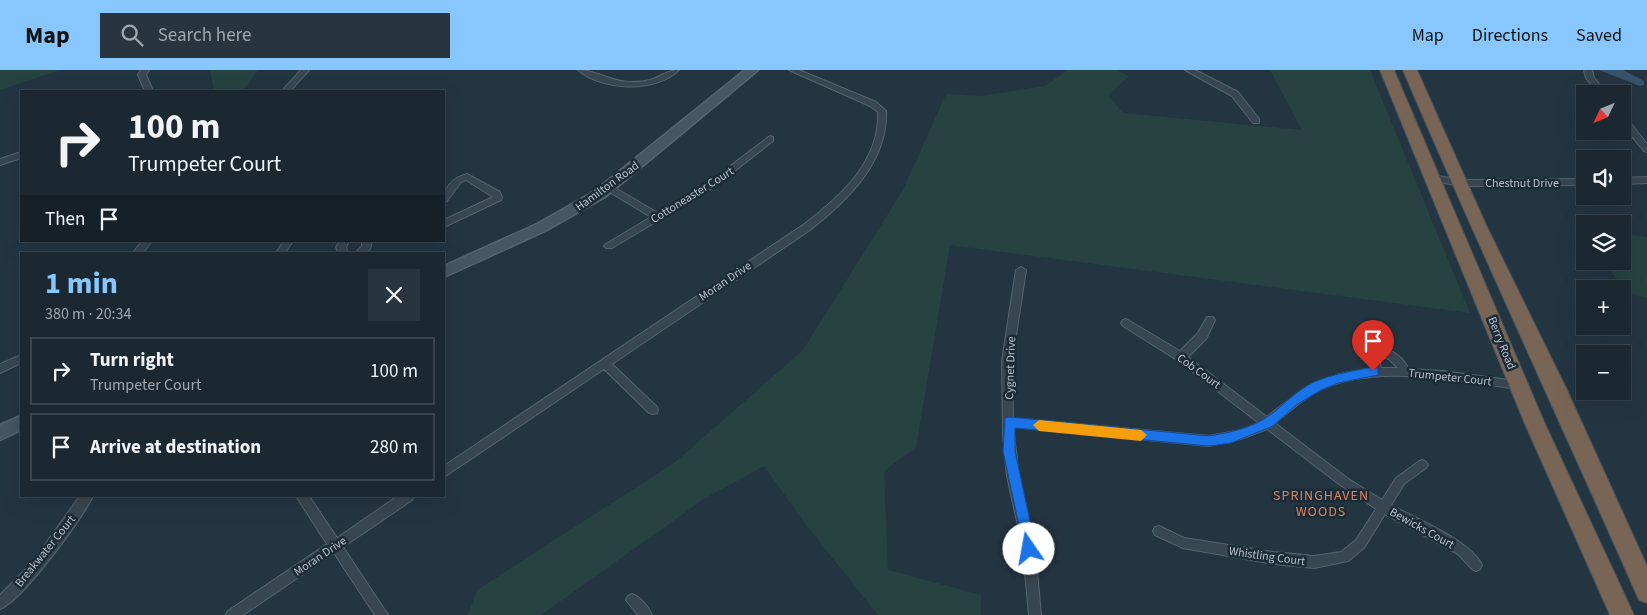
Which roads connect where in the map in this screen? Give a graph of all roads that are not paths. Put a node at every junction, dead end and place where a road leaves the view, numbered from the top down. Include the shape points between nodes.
1 (145, 70) edge
2 (305, 70) edge
3 (582, 70) edge
4 (675, 70) edge
5 (752, 70) edge
6 (793, 70) edge
7 (1189, 70) edge
8 (1386, 70) edge
9 (1410, 70) edge
10 (1588, 70) edge
11 (1596, 85) edge
12 (149, 90) edge
13 (287, 90) edge
14 (1256, 121) dead end
15 (1631, 127) edge
16 (1643, 138) edge
17 (770, 139) dead end
18 (1647, 149) edge
19 (20, 155) edge
20 (0, 162) edge
21 (1433, 178) junction
22 (1647, 180) edge
23 (1631, 181) edge
24 (1576, 182) edge
25 (1460, 183) junction
26 (609, 188) junction
27 (445, 198) edge
28 (658, 216) junction
29 (445, 224) edge
30 (147, 242) edge
31 (609, 246) dead end
32 (138, 252) edge
33 (1021, 270) dead end
34 (445, 272) edge
35 (1210, 320) dead end
36 (1126, 323) dead end
37 (1181, 357) junction
38 (20, 359) edge
39 (605, 364) junction
40 (0, 369) edge
41 (1377, 371) junction
42 (1403, 372) junction
43 (1519, 385) junction
44 (653, 410) dead end
45 (1009, 422) junction
46 (1269, 423) junction
47 (20, 424) edge
48 (0, 433) edge
49 (1422, 465) dead end
50 (445, 471) edge
51 (86, 497) edge
52 (303, 497) edge
53 (407, 497) edge
54 (1385, 508) junction
55 (1158, 531) dead end
56 (336, 546) junction
57 (1476, 565) dead end
58 (1647, 592) edge
59 (632, 600) dead end
60 (0, 603) edge
61 (232, 615) edge
62 (382, 615) edge
63 (646, 615) edge
64 (1035, 615) edge
65 (1622, 615) edge

1 - 12 street via 142,75
2 - 13 street
3 - 4 street via 606,82 630,86 656,81
5 - 26 street, Hamilton Road
6 - 39 street, Moran Drive via 873,104 882,112 878,140 866,167 846,193 819,217
7 - 14 street via 1235,94
8 - 21 highway, Berry Road
9 - 25 highway
10 - 11 street
15 - 16 street
16 - 18 street
17 - 28 street, Cottoneaster Court via 711,185
19 - 20 street
21 - 25 street, Chestnut Drive
21 - 43 highway, Berry Road
22 - 23 street
24 - 25 street, Chestnut Drive
25 - 58 highway via 1584,447
26 - 28 street
26 - 34 street, Hamilton Road via 542,228
27 - 29 street via 456,182 466,177 498,194 498,198
28 - 31 street, Cottoneaster Court
30 - 32 street
33 - 45 street, Cygnet Drive via 1007,361
35 - 37 street via 1202,336
36 - 37 street, Cob Court
37 - 46 street, Cob Court
38 - 40 street
39 - 44 street
39 - 50 street, Moran Drive
41 - 42 street, Trumpeter Court
41 - 42 street via 1373,358 1382,353 1397,360
41 - 46 street, Trumpeter Court via 1316,386
42 - 43 street, Trumpeter Court
43 - 65 highway, Berry Road
45 - 46 street, Trumpeter Court via 1209,441
45 - 64 street, Cygnet Drive via 1009,451 1029,549
46 - 54 street, Bewicks Court via 1343,481
47 - 48 street
49 - 54 street, Whistling Court via 1400,481
51 - 60 street, Breakwater Court via 21,584
52 - 56 street
53 - 56 street, Moran Drive
54 - 55 street, Whistling Court via 1360,544 1344,557 1314,562 1183,543
54 - 57 street, Bewicks Court via 1462,550
56 - 61 street, Moran Drive
56 - 62 street
59 - 63 street

